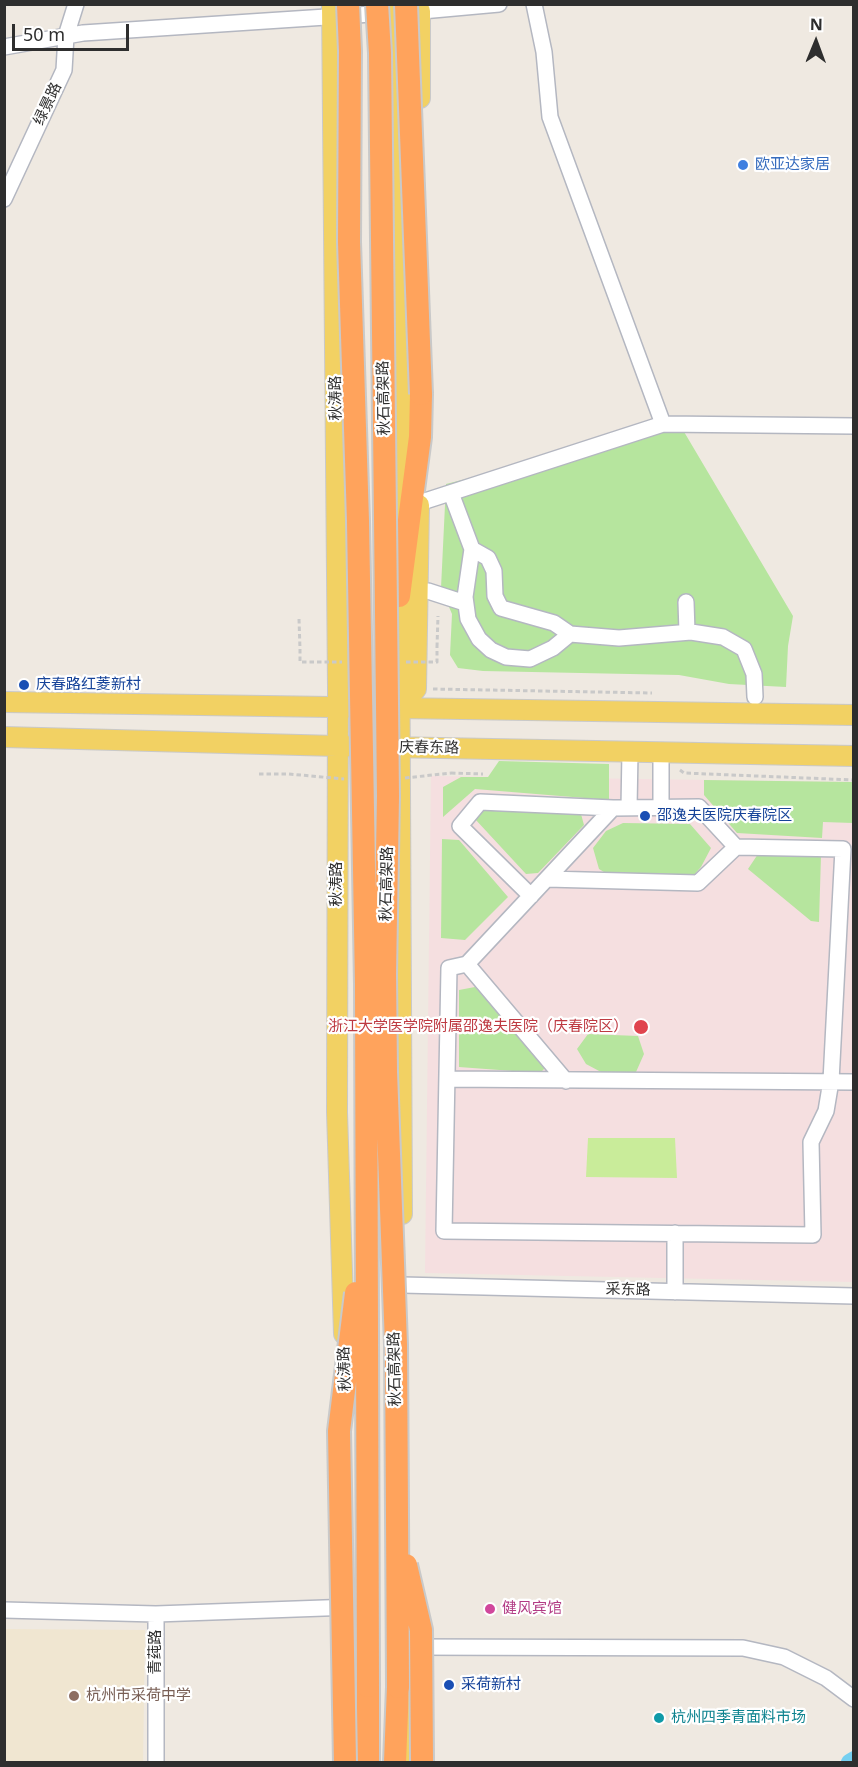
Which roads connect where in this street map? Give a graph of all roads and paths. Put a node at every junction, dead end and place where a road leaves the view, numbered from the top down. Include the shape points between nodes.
1 (76, 4) edge
2 (499, 4) edge
3 (534, 4) edge
4 (398, 7) edge
5 (337, 8) edge
6 (66, 36) junction
7 (4, 47) edge
8 (4, 199) edge
9 (663, 424) junction
10 (854, 426) edge
11 (451, 493) junction
12 (419, 503) junction
13 (472, 549) junction
14 (428, 591) dead end
15 (399, 596) junction
16 (686, 602) dead end
17 (465, 603) junction
18 (438, 616) dead end
19 (299, 619) dead end
20 (687, 632) junction
21 (570, 634) junction
22 (437, 647) dead end
23 (300, 649) dead end
24 (755, 697) dead end
25 (4, 702) edge
26 (338, 709) junction
27 (399, 710) junction
28 (854, 715) edge
29 (4, 737) edge
30 (337, 746) junction
31 (399, 747) junction
32 (630, 752) junction
33 (661, 753) junction
34 (854, 756) edge
35 (451, 773) dead end
36 (259, 774) dead end
37 (289, 774) dead end
38 (483, 774) dead end
39 (854, 780) edge
40 (613, 808) junction
41 (629, 808) junction
42 (661, 809) junction
43 (736, 847) junction
44 (848, 849) edge
45 (547, 879) junction
46 (531, 896) junction
47 (467, 964) junction
48 (447, 1078) junction
49 (566, 1081) junction
50 (831, 1081) junction
51 (854, 1082) edge
52 (367, 1205) junction
53 (675, 1233) junction
54 (402, 1285) junction
55 (675, 1292) junction
56 (854, 1296) edge
57 (396, 1521) junction
58 (352, 1607) junction
59 (4, 1610) edge
60 (156, 1614) junction
61 (408, 1647) junction
62 (854, 1699) edge
63 (156, 1762) edge
64 (345, 1762) edge
65 (354, 1762) edge
66 (368, 1762) edge
67 (395, 1762) edge
68 (410, 1762) edge
69 (422, 1762) edge

1 - 6 street, 绿景路
2 - 4 street
3 - 9 street via 544,52 550,117
4 - 5 street
4 - 12 main road
4 - 15 main road via 404,414
4 - 15 highway, bridge via 421,394 420,437
4 - 57 highway, 秋石高架路, bridge via 380,53 388,796 386,1072 396,1345
5 - 6 street
5 - 26 main road, 秋涛路
5 - 52 highway, 秋石高架路, bridge via 350,51 349,242 358,521
6 - 7 street
6 - 8 street, 绿景路 via 64,70
9 - 10 street
9 - 11 street
11 - 12 street
11 - 13 street
12 - 27 main road via 416,689
13 - 17 street
13 - 21 street via 488,558 501,608 554,623
14 - 17 street
15 - 27 main road
16 - 20 street
17 - 21 street via 478,639 507,657 530,659
18 - 22 path
19 - 23 path
20 - 21 street via 619,638
20 - 24 street via 723,637 744,649 754,674
25 - 26 main road
26 - 27 main road
26 - 30 main road, 秋涛路
27 - 28 main road
27 - 31 main road
29 - 30 main road, 庆春东路
30 - 31 main road, 庆春东路
30 - 58 main road, 秋涛路 via 337,1112
31 - 32 main road, 庆春东路
31 - 54 main road
32 - 33 main road, 庆春东路
32 - 41 street
33 - 34 main road, 庆春东路
33 - 39 path via 684,773
33 - 42 street
35 - 38 path
36 - 37 path
40 - 41 street
40 - 45 street
40 - 46 street via 480,802 460,826
41 - 42 street
42 - 43 street via 699,807
43 - 44 street
43 - 45 street via 698,883
44 - 50 street
45 - 46 street
46 - 47 street
47 - 48 street via 449,968
47 - 49 street
48 - 49 street
48 - 53 street via 444,1232
49 - 50 street
50 - 51 street
50 - 53 street via 826,1111 811,1142 813,1235
52 - 64 highway, bridge via 339,1431
52 - 66 highway, 秋石高架路, bridge
53 - 55 street
54 - 55 street, 采东路
54 - 61 main road
55 - 56 street, 采东路
57 - 67 highway, 秋石高架路, bridge
57 - 69 highway, bridge via 421,1630
58 - 60 street
58 - 65 main road, 秋涛路
59 - 60 street
60 - 63 street, 青莼路
61 - 62 street via 743,1648 784,1657 826,1678
61 - 68 main road

